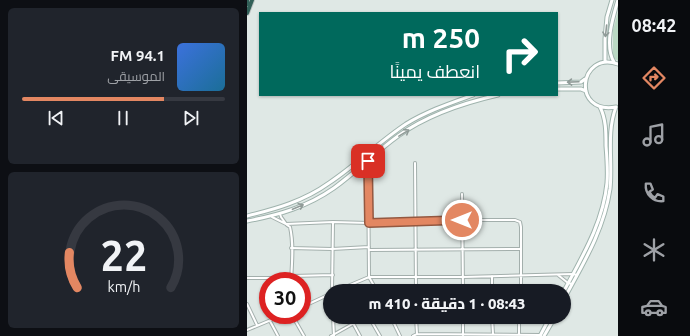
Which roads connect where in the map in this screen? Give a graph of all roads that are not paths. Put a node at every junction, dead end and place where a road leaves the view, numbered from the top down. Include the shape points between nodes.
1 (247, 0) edge
2 (252, 0) edge
3 (612, 0) edge
4 (618, 0) edge
5 (247, 4) edge
6 (247, 13) edge
7 (605, 62) junction
8 (616, 63) edge
9 (586, 77) junction
10 (558, 83) edge
11 (558, 89) edge
12 (586, 91) junction
13 (470, 96) edge
14 (494, 96) edge
15 (600, 107) junction
16 (617, 107) edge
17 (368, 161) junction
18 (415, 163) dead end
19 (462, 194) dead end
20 (281, 214) junction
21 (247, 216) edge
22 (271, 217) junction
23 (416, 220) junction
24 (462, 220) junction
25 (247, 221) edge
26 (333, 222) junction
27 (369, 223) junction
28 (286, 224) junction
29 (291, 248) junction
30 (369, 248) junction
31 (521, 248) junction
32 (332, 249) junction
33 (415, 249) junction
34 (462, 249) junction
35 (291, 272) edge
36 (573, 274) junction
37 (333, 275) junction
38 (521, 275) junction
39 (557, 275) junction
40 (577, 275) junction
41 (492, 276) junction
42 (311, 277) edge
43 (369, 277) junction
44 (417, 277) junction
45 (463, 277) junction
46 (247, 278) edge
47 (259, 278) edge
48 (568, 283) junction
49 (333, 284) edge
50 (352, 284) edge
51 (373, 284) edge
52 (416, 284) edge
53 (463, 284) edge
54 (492, 284) edge
55 (521, 284) edge
56 (572, 284) joint
57 (323, 297) edge
58 (311, 302) edge
59 (247, 304) edge
60 (260, 324) edge
61 (272, 324) edge
62 (297, 324) edge
63 (333, 324) edge
64 (351, 324) edge
65 (354, 324) edge
66 (373, 324) edge
67 (394, 324) edge
68 (416, 324) edge
69 (463, 324) edge
70 (492, 324) edge
71 (519, 324) edge
72 (547, 324) edge
73 (550, 324) edge
74 (257, 325) junction
75 (247, 330) edge
76 (417, 334) junction
77 (493, 334) junction
78 (519, 334) junction
79 (463, 335) edge
80 (278, 336) edge
81 (304, 336) edge
82 (333, 336) edge
83 (361, 336) edge
84 (380, 336) edge
85 (400, 336) edge
86 (413, 336) edge
87 (542, 336) edge

1 - 5 highway
2 - 6 highway
3 -> 7 main road via 607,17
4 - 8 main road via 610,40 611,57
7 - 8 main road
7 - 9 main road via 593,67
9 -> 10 main road via 581,82
9 - 12 main road
11 - 12 main road via 581,88
12 - 15 main road via 591,101
13 - 21 main road via 407,123 329,184 316,191 284,206
17 -> 14 main road via 398,136 423,121 447,110
15 - 16 main road
15 - 36 main road via 606,127 605,193 596,227
16 - 40 main road via 612,125 611,176 607,203 596,240
20 -> 17 main road via 329,191
17 - 27 street
18 - 23 street
19 - 24 street
20 - 22 main road
20 - 28 street
22 - 25 main road
22 - 28 street
23 - 24 street
23 - 27 street
23 - 33 street
24 - 31 street via 518,220 521,227
24 - 34 street
26 - 27 street
26 - 28 street
26 - 32 street
27 - 30 street
28 - 29 street via 290,227
29 - 32 street
29 - 35 street
30 - 32 street
30 - 33 street
30 - 43 street
31 - 34 street
31 - 38 street
32 - 37 street
33 - 34 street
33 - 44 street
34 - 45 street
36 - 39 street
36 - 40 street
36 - 48 main road
37 - 42 street
37 - 49 street
38 - 39 street
38 - 41 street
38 - 55 street
39 - 48 street
40 - 56 main road
41 - 45 street
41 - 54 street
43 - 44 street
43 - 50 street
43 - 51 street
44 - 45 street
44 - 52 street
45 - 53 street
46 - 47 street
48 - 56 street
57 - 58 street
59 - 74 street
60 - 74 street
61 - 80 street
62 - 81 street
63 - 82 street
64 - 82 street
65 - 83 street
66 - 84 street
67 - 85 street
68 - 76 street
69 - 79 street
70 - 77 street
71 - 78 street
72 - 87 main road
73 - 87 main road
74 - 75 street
76 - 79 street
76 - 86 street
77 - 78 street
77 - 79 street
78 - 87 street

